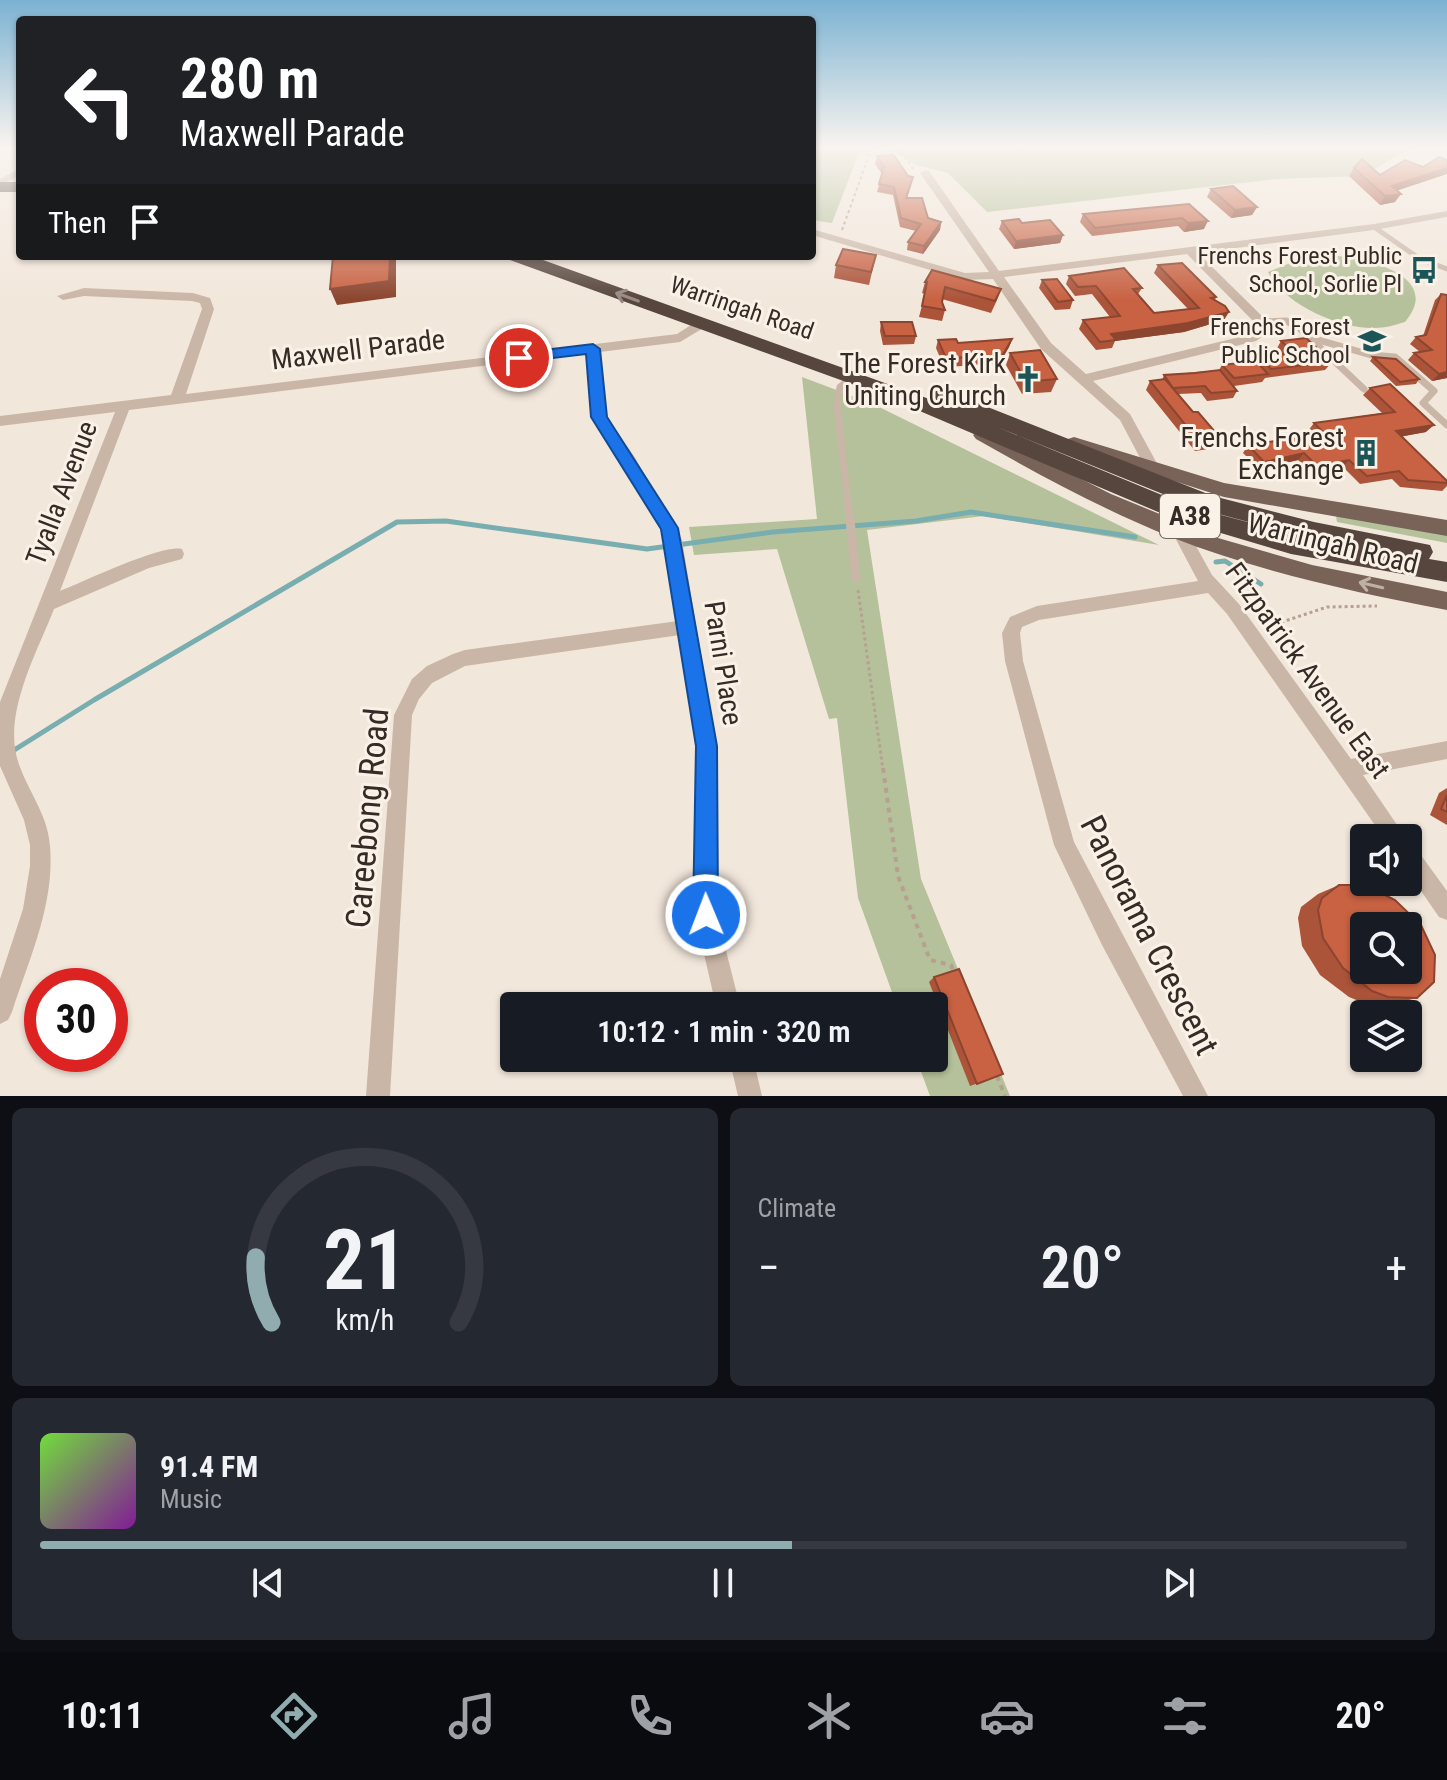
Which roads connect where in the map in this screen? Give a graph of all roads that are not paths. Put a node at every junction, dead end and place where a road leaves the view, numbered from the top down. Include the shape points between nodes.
1 (943, 198) edge
2 (1447, 214) edge
3 (1374, 227) junction
4 (816, 233) edge
5 (1189, 250) junction
6 (528, 260) edge
7 (568, 260) edge
8 (1447, 269) edge
9 (996, 275) junction
10 (63, 296) dead end
11 (706, 318) junction
12 (1261, 322) junction
13 (1308, 337) junction
14 (593, 349) junction
15 (853, 377) junction
16 (1084, 379) junction
17 (1364, 389) dead end
18 (177, 399) junction
19 (124, 406) junction
20 (947, 416) junction
21 (994, 416) junction
22 (0, 421) edge
23 (1447, 425) edge
24 (1153, 469) junction
25 (1447, 528) edge
26 (1180, 532) junction
27 (176, 554) dead end
28 (1447, 555) edge
29 (1447, 572) edge
30 (856, 578) road end
31 (1208, 583) junction
32 (1447, 601) edge
33 (48, 604) junction
34 (687, 627) junction
35 (4, 704) edge
36 (1447, 750) edge
37 (1347, 769) junction
38 (1386, 824) edge
39 (1422, 874) edge
40 (1447, 909) edge
41 (725, 992) edge
42 (0, 1012) edge
43 (744, 1072) edge
44 (378, 1096) edge
45 (750, 1096) edge
46 (1196, 1096) edge

1 - 9 street
2 - 3 street
3 - 5 street
3 - 8 lane via 1420,259
4 - 9 street via 964,276
5 - 9 street
5 - 12 street
11 -> 6 highway, Warringah Road / A38
7 - 11 highway, Warringah Road / A38
9 - 16 street via 1046,346
10 - 18 street via 84,292 206,301 208,309
11 - 14 street, Maxwell Parade via 680,338
11 - 15 highway, Warringah Road / A38
11 - 21 highway, Warringah Road / A38
12 - 13 lane via 1286,321
12 - 16 street via 1263,332 1252,338
13 - 17 lane
13 - 23 lane via 1395,357 1434,391 1423,403
14 - 18 street, Maxwell Parade
14 - 34 street, Parni Place via 599,417 669,528
15 - 20 highway, Warringah Road / A38
15 - 30 lane via 840,387 837,406
16 - 24 street via 1125,417
18 - 19 street, Maxwell Parade
19 - 22 street, Maxwell Parade
19 - 33 street, Tyalla Avenue
20 - 26 main road, Warringah Road / A38
20 - 29 highway, Warringah Road / A38 via 1228,528 1307,548
21 - 24 main road, Warringah Road / A38
21 - 28 highway, Warringah Road / A38 via 1208,503 1314,531
24 - 25 main road, Warringah Road / A38 via 1287,503
26 - 31 street, Fitzpatrick Avenue East
32 -> 26 main road, Warringah Road / A38 via 1276,563
27 - 33 street
31 - 37 street, Fitzpatrick Avenue East
31 - 46 street, Panorama Crescent via 1037,613 1016,622 1011,633 1064,845
33 - 35 street, Tyalla Avenue
34 - 41 street, Parni Place via 706,746 706,915
34 - 44 street, Careebong Road via 465,658 433,670 408,697
35 - 42 street, Tyalla Avenue via 6,754 31,807 40,843 40,877
36 - 37 street
37 - 38 street, Fitzpatrick Avenue East
39 - 40 street
43 - 45 street

